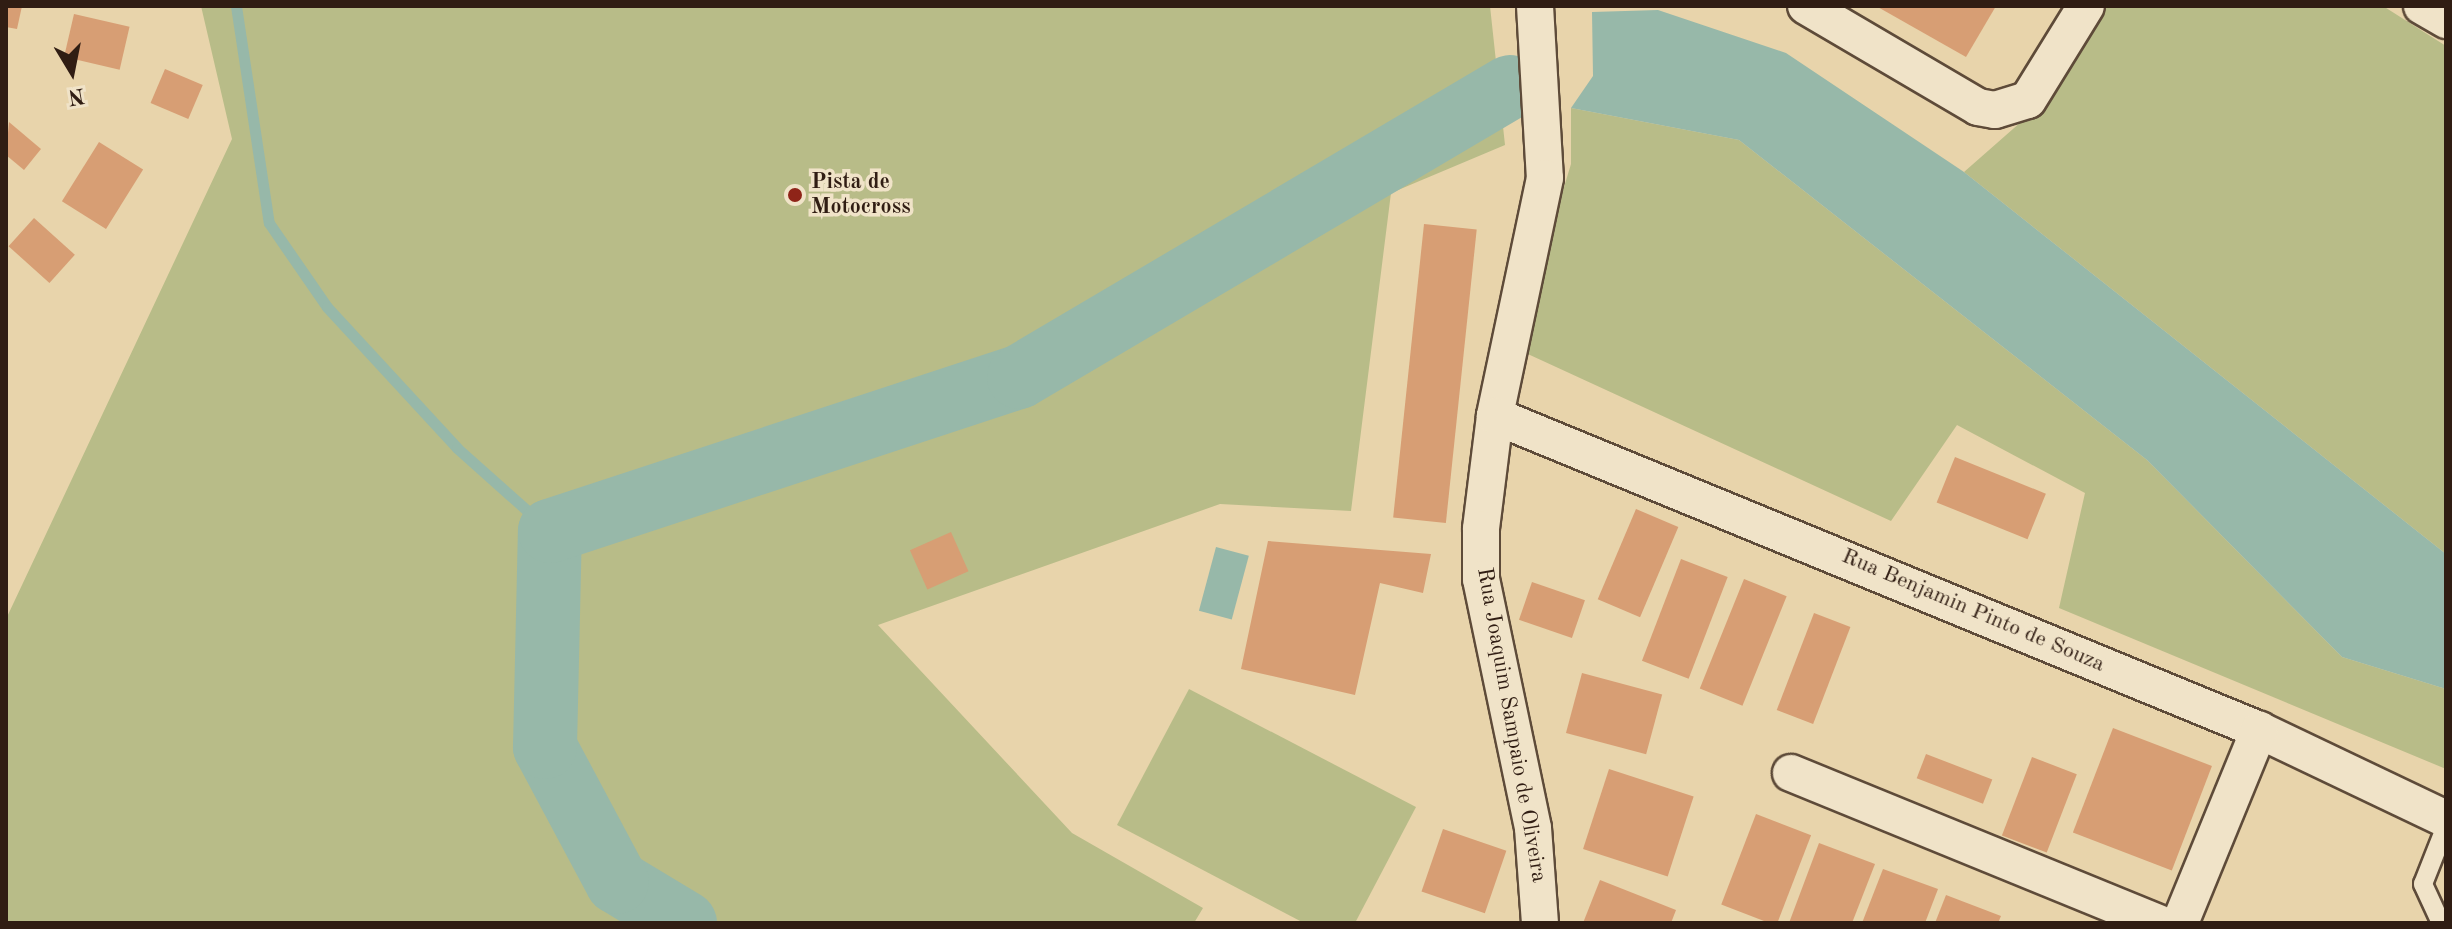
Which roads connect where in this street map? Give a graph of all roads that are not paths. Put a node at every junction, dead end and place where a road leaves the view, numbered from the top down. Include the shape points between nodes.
1 (1535, 6) edge
2 (1806, 6) edge
3 (2086, 6) edge
4 (2422, 6) edge
5 (2446, 20) edge
6 (1495, 416) junction
7 (2259, 730) junction
8 (1791, 773) dead end
9 (2446, 819) edge
10 (2446, 826) edge
11 (1540, 923) edge
12 (2159, 923) edge
13 (2180, 923) edge
14 (2441, 923) edge

1 - 6 street, Rua Joaquim Sampaio de Oliveira via 1545,178
2 - 3 street via 1978,107 1995,110 2028,100
4 - 5 street
6 - 7 street, Rua Benjamin Pinto de Souza
6 - 11 street, Rua Joaquim Sampaio de Oliveira via 1481,529 1481,579 1533,828
7 - 9 street, Rua Benjamin Pinto de Souza
7 - 13 street
8 - 12 street
10 - 14 lane via 2423,884

